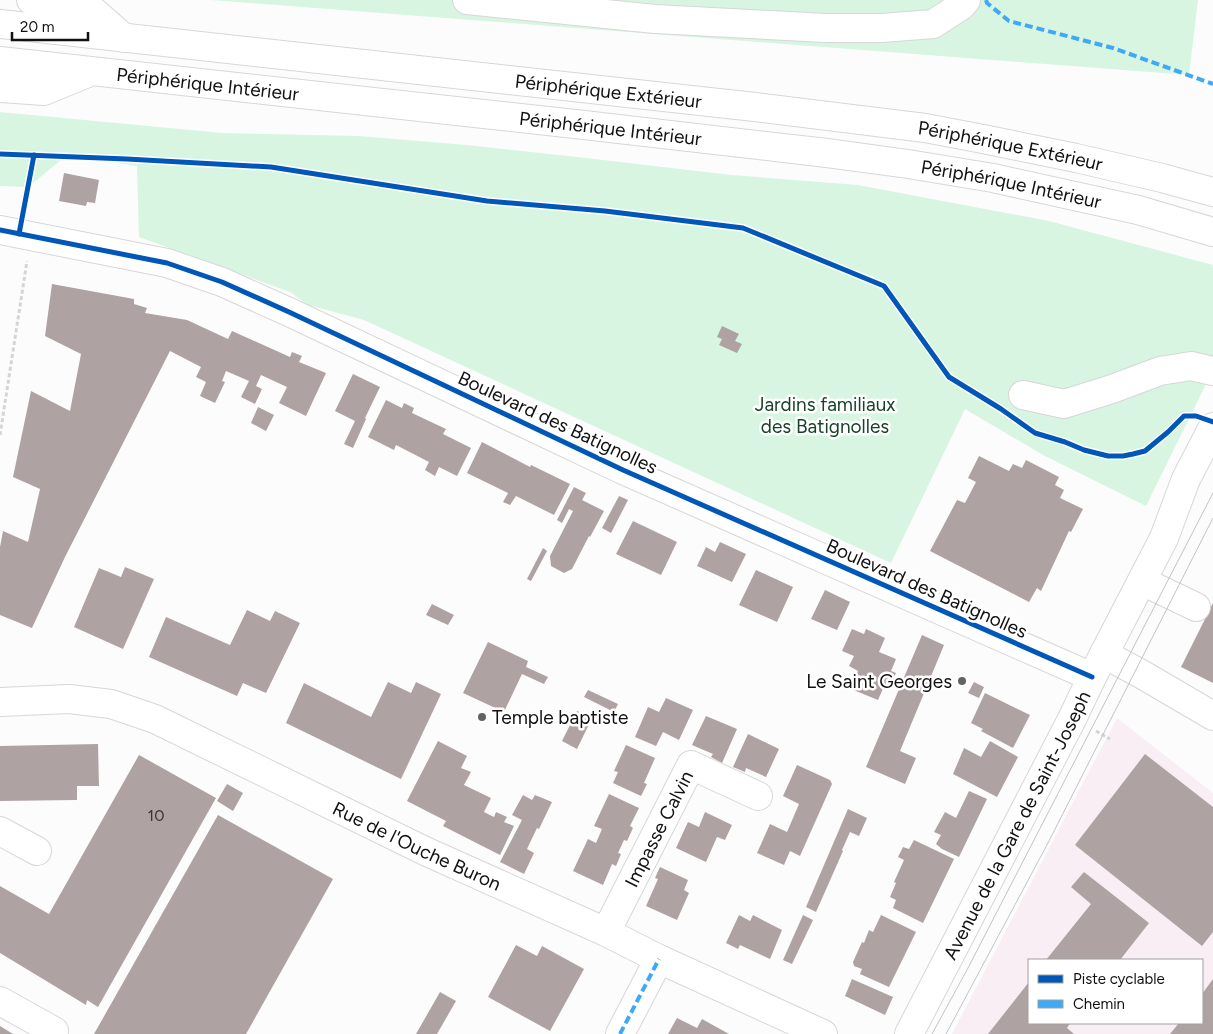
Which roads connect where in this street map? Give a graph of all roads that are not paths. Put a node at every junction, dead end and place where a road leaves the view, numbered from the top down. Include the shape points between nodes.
1 (31, 0) edge
2 (467, 0) edge
3 (966, 0) edge
4 (0, 24) edge
5 (124, 38) junction
6 (0, 61) edge
7 (91, 72) junction
8 (0, 88) edge
9 (1213, 192) edge
10 (0, 230) edge
11 (1213, 232) edge
12 (1213, 371) edge
13 (1023, 395) dead end
14 (1209, 443) edge
15 (1142, 581) junction
16 (1196, 607) dead end
17 (1098, 666) junction
18 (0, 702) edge
19 (1213, 716) edge
20 (758, 796) dead end
21 (0, 831) edge
22 (38, 852) dead end
23 (606, 932) junction
24 (659, 959) junction
25 (0, 1001) edge
26 (54, 1031) dead end
27 (620, 1034) edge
28 (823, 1034) edge
29 (909, 1034) edge

1 - 5 main road via 92,10
2 - 3 main road via 655,20 826,28 933,24
4 - 5 main road, Périphérique Extérieur
5 - 9 main road, Périphérique Extérieur via 924,128 1076,158
6 - 7 main road, Périphérique Intérieur
7 - 8 main road via 44,91
7 - 11 main road, Périphérique Intérieur via 908,164 993,178 1138,210
10 - 17 main road, Boulevard des Batignolles via 167,263 222,282 623,470
12 - 13 main road via 1191,366 1160,371 1064,404
14 - 15 main road, Avenue de la Gare de Saint-Joseph via 1186,479 1164,538
15 - 16 main road
15 - 17 main road, Avenue de la Gare de Saint-Joseph
17 - 19 main road, Boulevard des Batignolles via 1143,675
17 - 29 main road, Avenue de la Gare de Saint-Joseph
18 - 23 main road, Rue de l'Ouche Buron via 69,699 111,704 155,719 425,851
20 - 23 main road, Impasse Calvin via 691,765
21 - 22 main road
23 - 24 main road, Rue de l'Ouche Buron
24 - 27 main road
24 - 28 main road, Rue de l'Ouche Buron
25 - 26 main road

